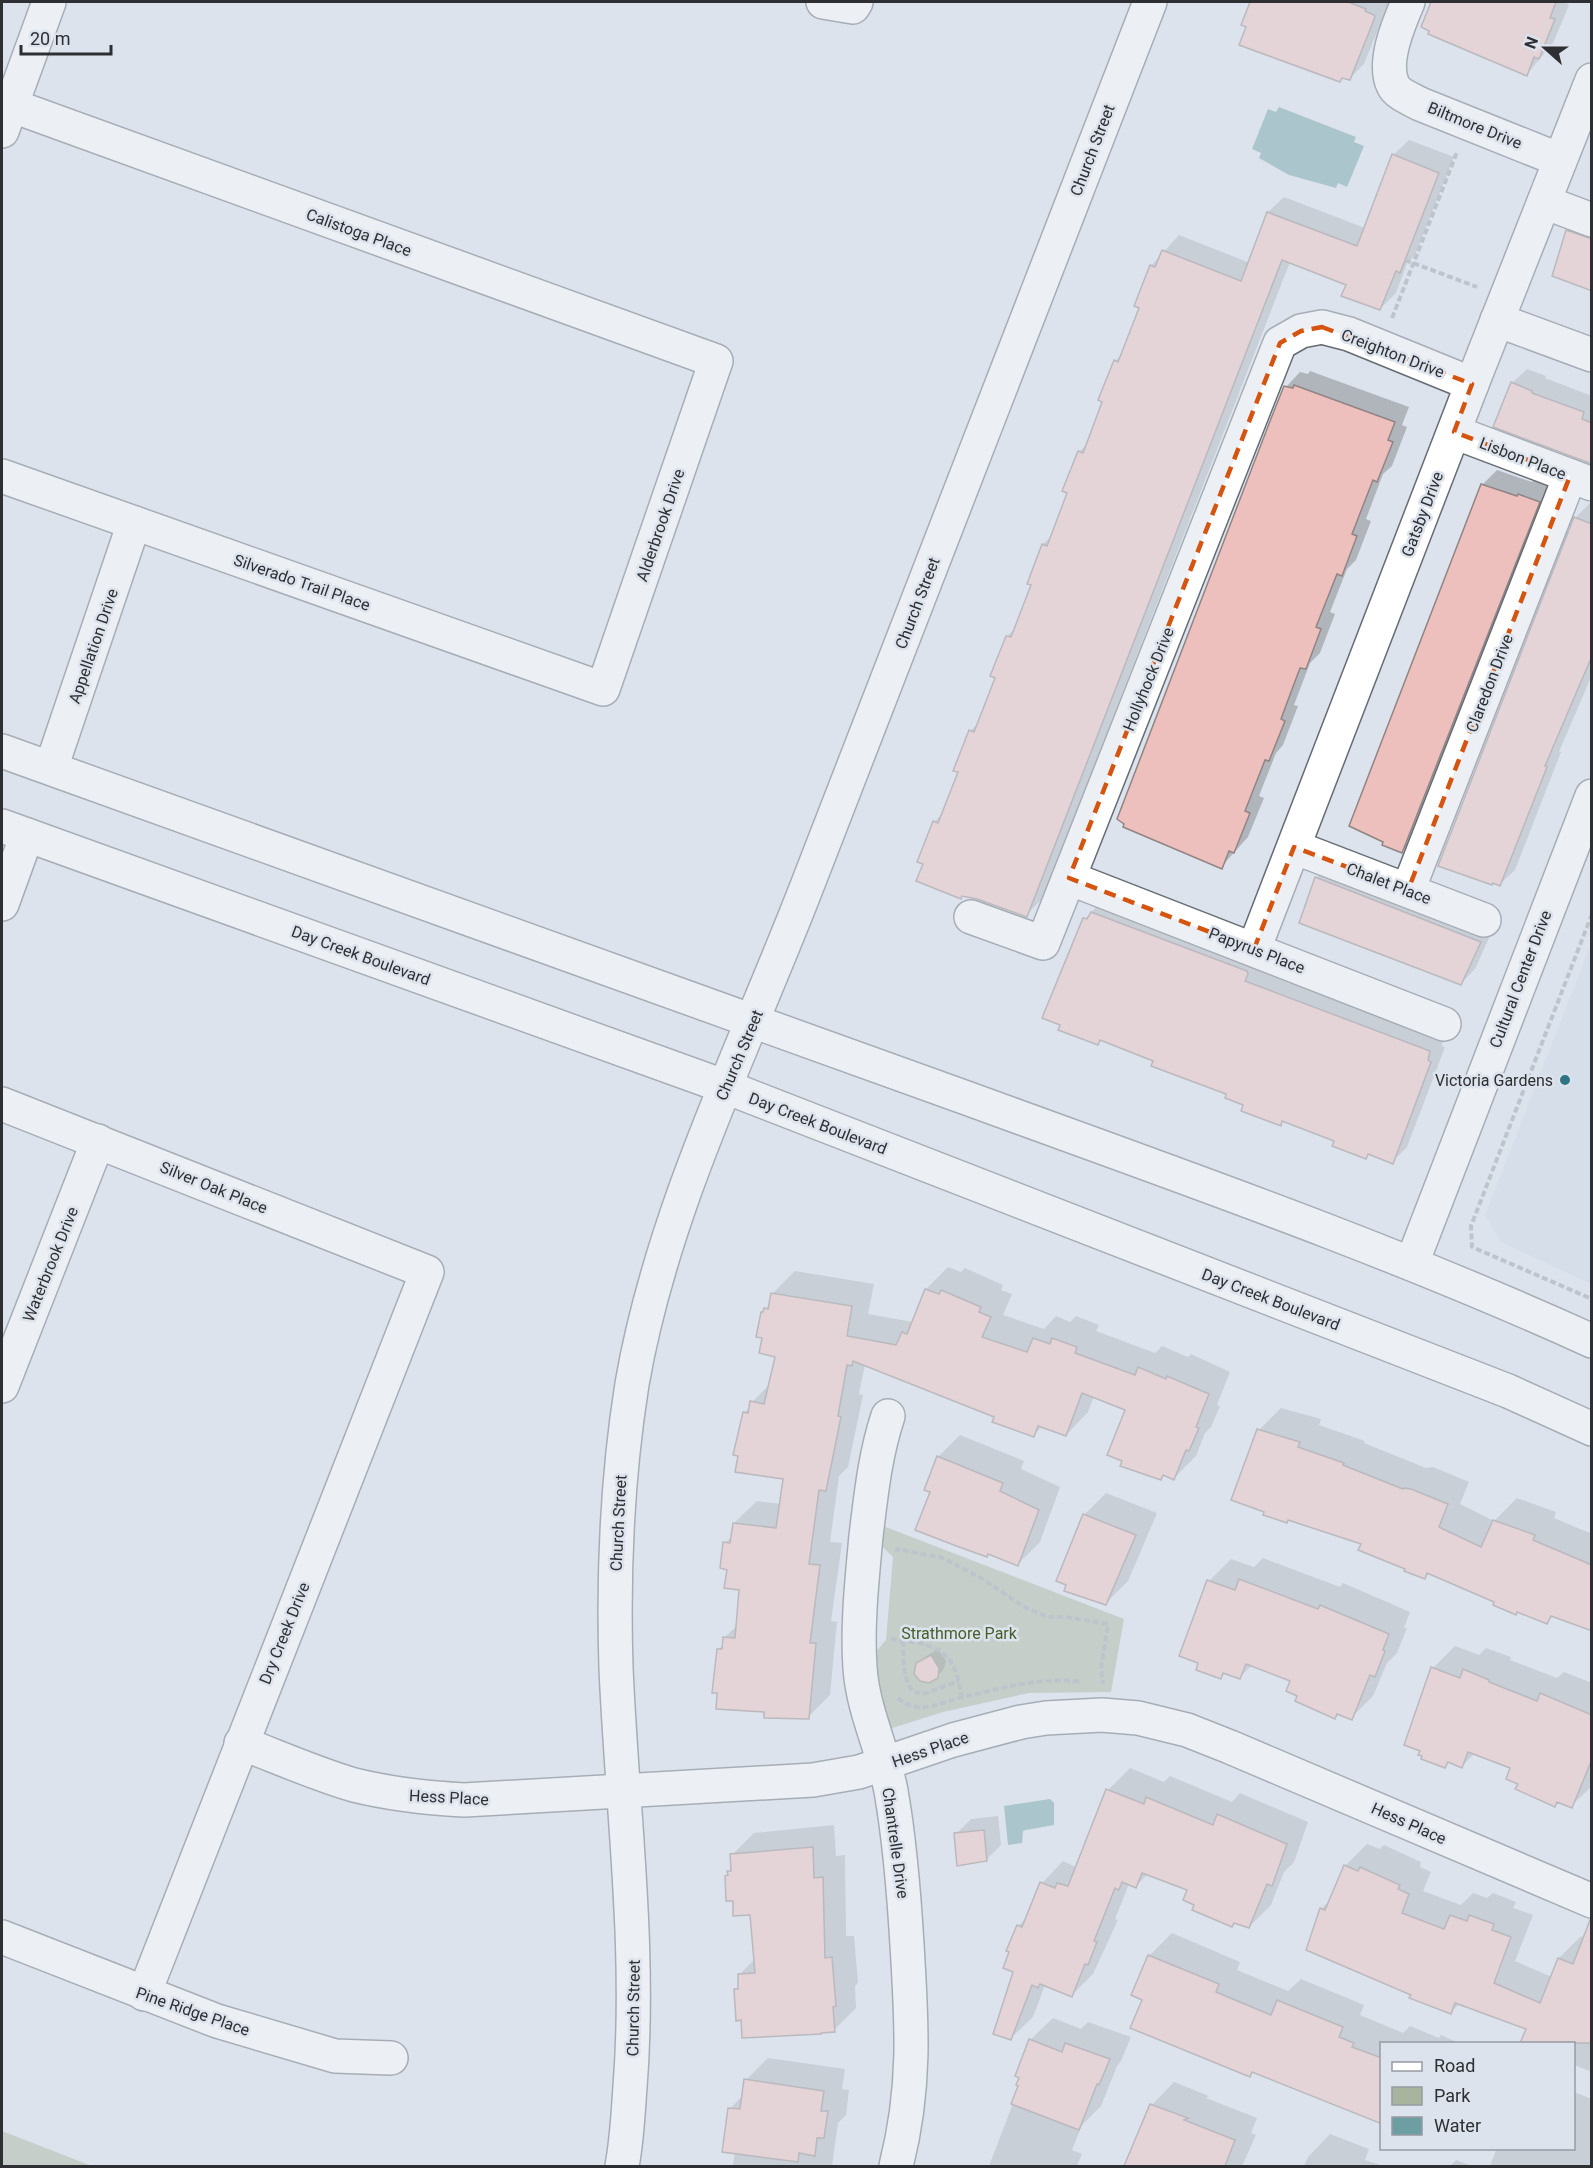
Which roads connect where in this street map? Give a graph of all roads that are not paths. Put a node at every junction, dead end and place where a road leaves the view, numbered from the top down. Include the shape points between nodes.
1 (50, 2) edge
2 (1149, 2) edge
3 (1408, 2) edge
4 (1592, 80) edge
5 (5, 113) edge
6 (1560, 160) junction
7 (1544, 202) junction
8 (1592, 220) edge
9 (1502, 309) junction
10 (1280, 344) joint
11 (1592, 355) edge
12 (716, 361) joint
13 (1472, 384) junction
14 (1454, 432) junction
15 (2, 476) edge
16 (1581, 480) edge
17 (134, 523) junction
18 (603, 689) joint
19 (2, 751) edge
20 (51, 768) junction
21 (1592, 796) edge
22 (14, 830) edge
23 (1294, 847) junction
24 (1069, 878) junction
25 (1408, 890) junction
26 (2, 904) edge
27 (971, 916) dead end
28 (1484, 920) dead end
29 (1254, 948) junction
30 (753, 1021) junction
31 (1444, 1024) dead end
32 (726, 1087) junction
33 (2, 1104) edge
34 (98, 1141) junction
35 (1412, 1263) junction
36 (427, 1272) joint
37 (1592, 1341) edge
38 (2, 1386) edge
39 (888, 1416) dead end
40 (1592, 1429) edge
41 (241, 1743) junction
42 (884, 1765) junction
43 (624, 1791) junction
44 (1592, 1901) edge
45 (2, 1937) edge
46 (144, 1994) junction
47 (392, 2058) dead end
48 (622, 2166) edge
49 (896, 2166) edge

1 - 5 street
2 - 30 street, Church Street
3 - 6 street, Biltmore Drive via 1389,63 1393,85 1420,104
4 - 6 street, Gatsby Drive
5 - 12 street, Calistoga Place
6 - 7 street, Gatsby Drive
7 - 8 street
7 - 9 street, Gatsby Drive
9 - 11 street
9 - 13 street, Gatsby Drive
10 - 13 street, Creighton Drive via 1300,331 1322,327
10 - 24 street, Hollyhock Drive
12 - 18 street, Alderbrook Drive
13 - 14 street, Gatsby Drive
14 - 16 street, Lisbon Place
14 - 23 street, Gatsby Drive
15 - 17 street, Silverado Trail Place
16 - 25 street, Claredon Drive
17 - 18 street, Silverado Trail Place
17 - 20 street, Appellation Drive
19 - 20 street
20 - 30 street
21 - 35 street, Cultural Center Drive
22 - 26 street
22 - 32 street, Day Creek Boulevard
23 - 25 street, Chalet Place
23 - 29 street, Gatsby Drive
24 - 27 street, Hollyhock Drive via 1043,943
24 - 29 street, Papyrus Place
25 - 28 street, Chalet Place
29 - 31 street, Papyrus Place
30 - 32 street, Church Street
30 - 35 street
32 - 40 street, Day Creek Boulevard via 1509,1391
32 - 43 street, Church Street via 698,1153 662,1264 636,1365 625,1428 615,1580
33 - 34 street, Silver Oak Place
34 - 36 street, Silver Oak Place
34 - 38 street, Waterbrook Drive
35 - 37 street
36 - 41 street, Dry Creek Drive
39 - 42 street, Chantrelle Drive via 872,1486 860,1638 866,1708
41 - 43 street, Hess Place via 352,1784 424,1798 464,1800
41 - 46 street, Dry Creek Drive
42 - 43 street, Hess Place via 813,1780
42 - 44 street, Hess Place via 953,1740 1021,1722 1086,1715 1147,1720 1230,1747
42 - 49 street, Chantrelle Drive via 896,1824 911,1995 910,2095
43 - 48 street, Church Street via 634,1931 634,2041
45 - 46 street, Pine Ridge Place
46 - 47 street, Pine Ridge Place via 217,2021 335,2056

